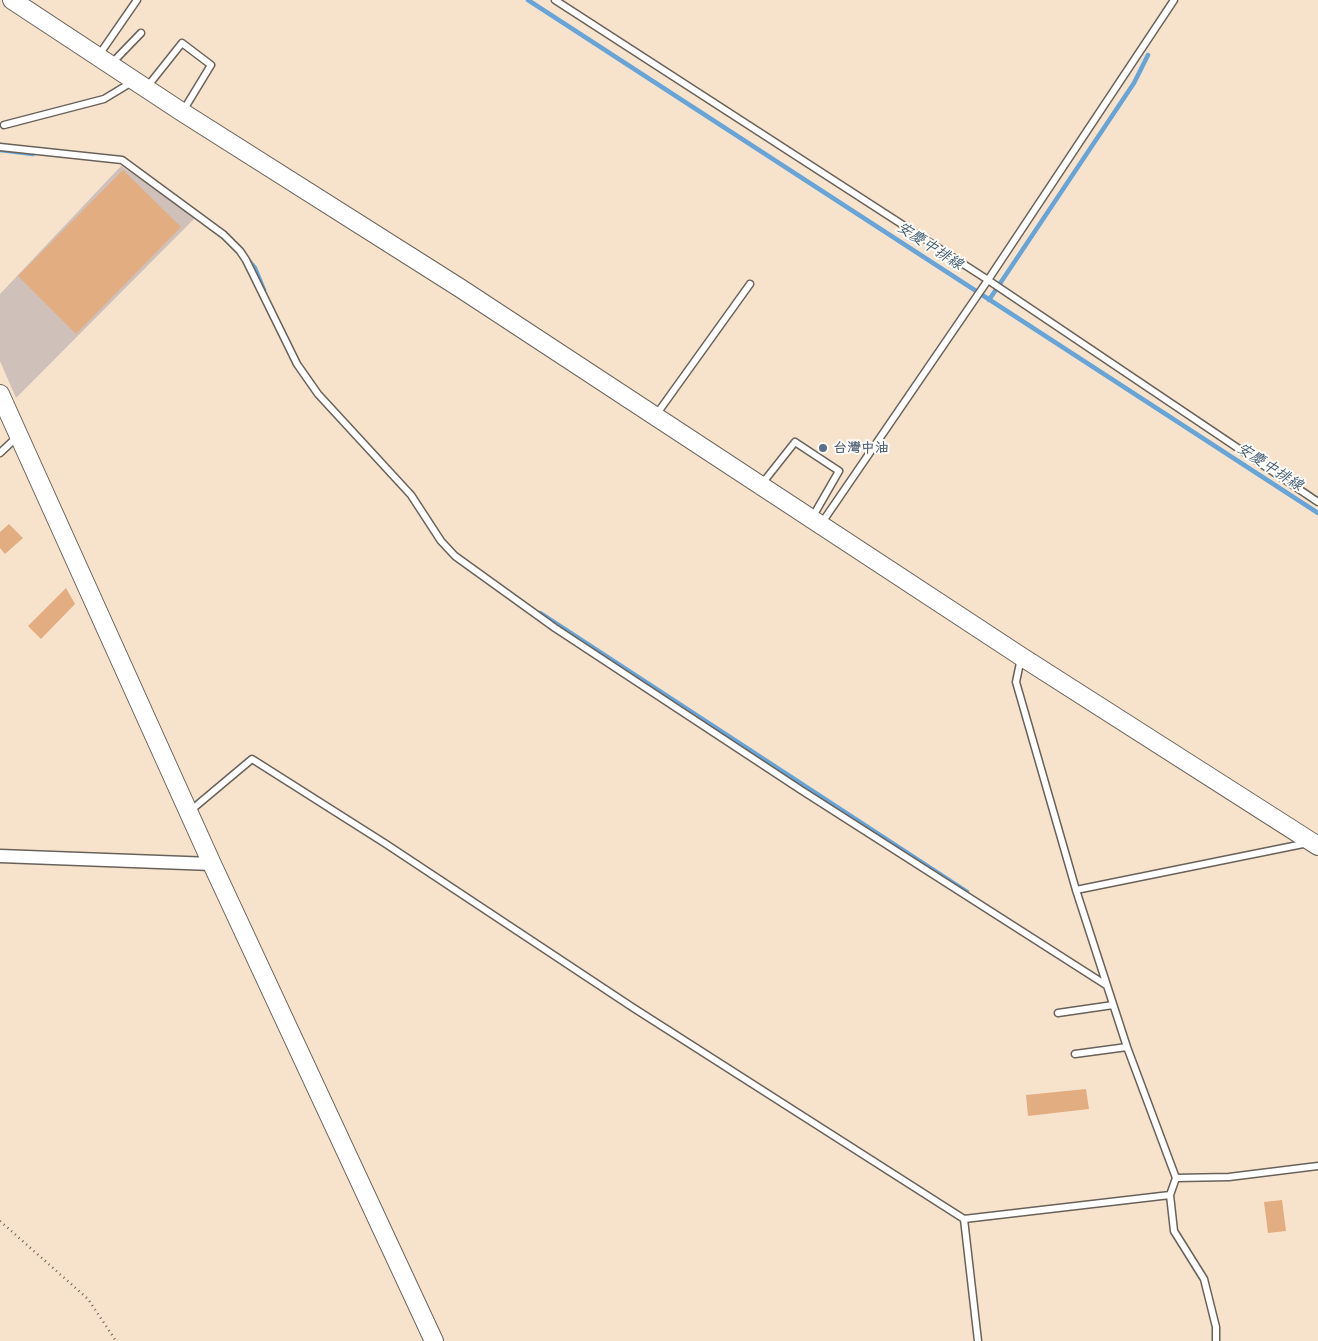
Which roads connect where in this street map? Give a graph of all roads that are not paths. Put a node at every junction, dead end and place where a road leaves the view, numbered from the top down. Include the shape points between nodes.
1 (12, 0) edge
2 (137, 0) edge
3 (555, 0) edge
4 (1174, 0) edge
5 (140, 33) dead end
6 (105, 60) junction
7 (141, 84) junction
8 (182, 112) junction
9 (4, 125) dead end
10 (0, 148) edge
11 (988, 280) junction
12 (750, 284) dead end
13 (0, 394) edge
14 (655, 416) junction
15 (19, 436) junction
16 (0, 453) edge
17 (761, 486) junction
18 (1318, 502) edge
19 (816, 522) junction
20 (1022, 657) junction
21 (189, 812) junction
22 (1315, 844) edge
23 (0, 856) edge
24 (212, 864) junction
25 (1076, 890) junction
26 (1106, 985) junction
27 (1113, 1005) junction
28 (1058, 1013) dead end
29 (1127, 1047) junction
30 (1075, 1054) dead end
31 (1318, 1166) edge
32 (1176, 1178) junction
33 (1170, 1195) junction
34 (964, 1219) junction
35 (434, 1341) edge
36 (978, 1341) edge
37 (1216, 1341) edge

1 - 6 main road
2 - 6 lane
3 - 11 lane
4 - 11 lane
5 - 6 lane
6 - 7 main road
7 - 8 main road
7 - 8 lane via 182,42 211,65
7 - 9 lane via 104,99
8 - 14 main road via 452,282
10 - 26 lane via 122,160 224,235 246,260 297,364 318,394 411,495 440,541 455,556 555,628
11 - 18 lane
11 - 19 lane
12 - 14 lane
13 - 15 main road
14 - 17 main road
15 - 16 lane
15 - 21 main road
17 - 19 main road
17 - 19 lane via 795,442 839,471
19 - 20 main road
20 - 22 main road
20 - 25 lane via 1016,682
21 - 24 main road
21 - 34 lane via 252,759
22 - 25 lane
23 - 24 street
24 - 35 main road
25 - 26 lane
26 - 27 lane
27 - 28 lane
27 - 29 lane
29 - 30 lane
29 - 32 lane
31 - 32 lane via 1229,1177
32 - 33 lane
33 - 34 lane
33 - 37 lane via 1174,1231 1204,1279 1216,1327
34 - 36 lane

